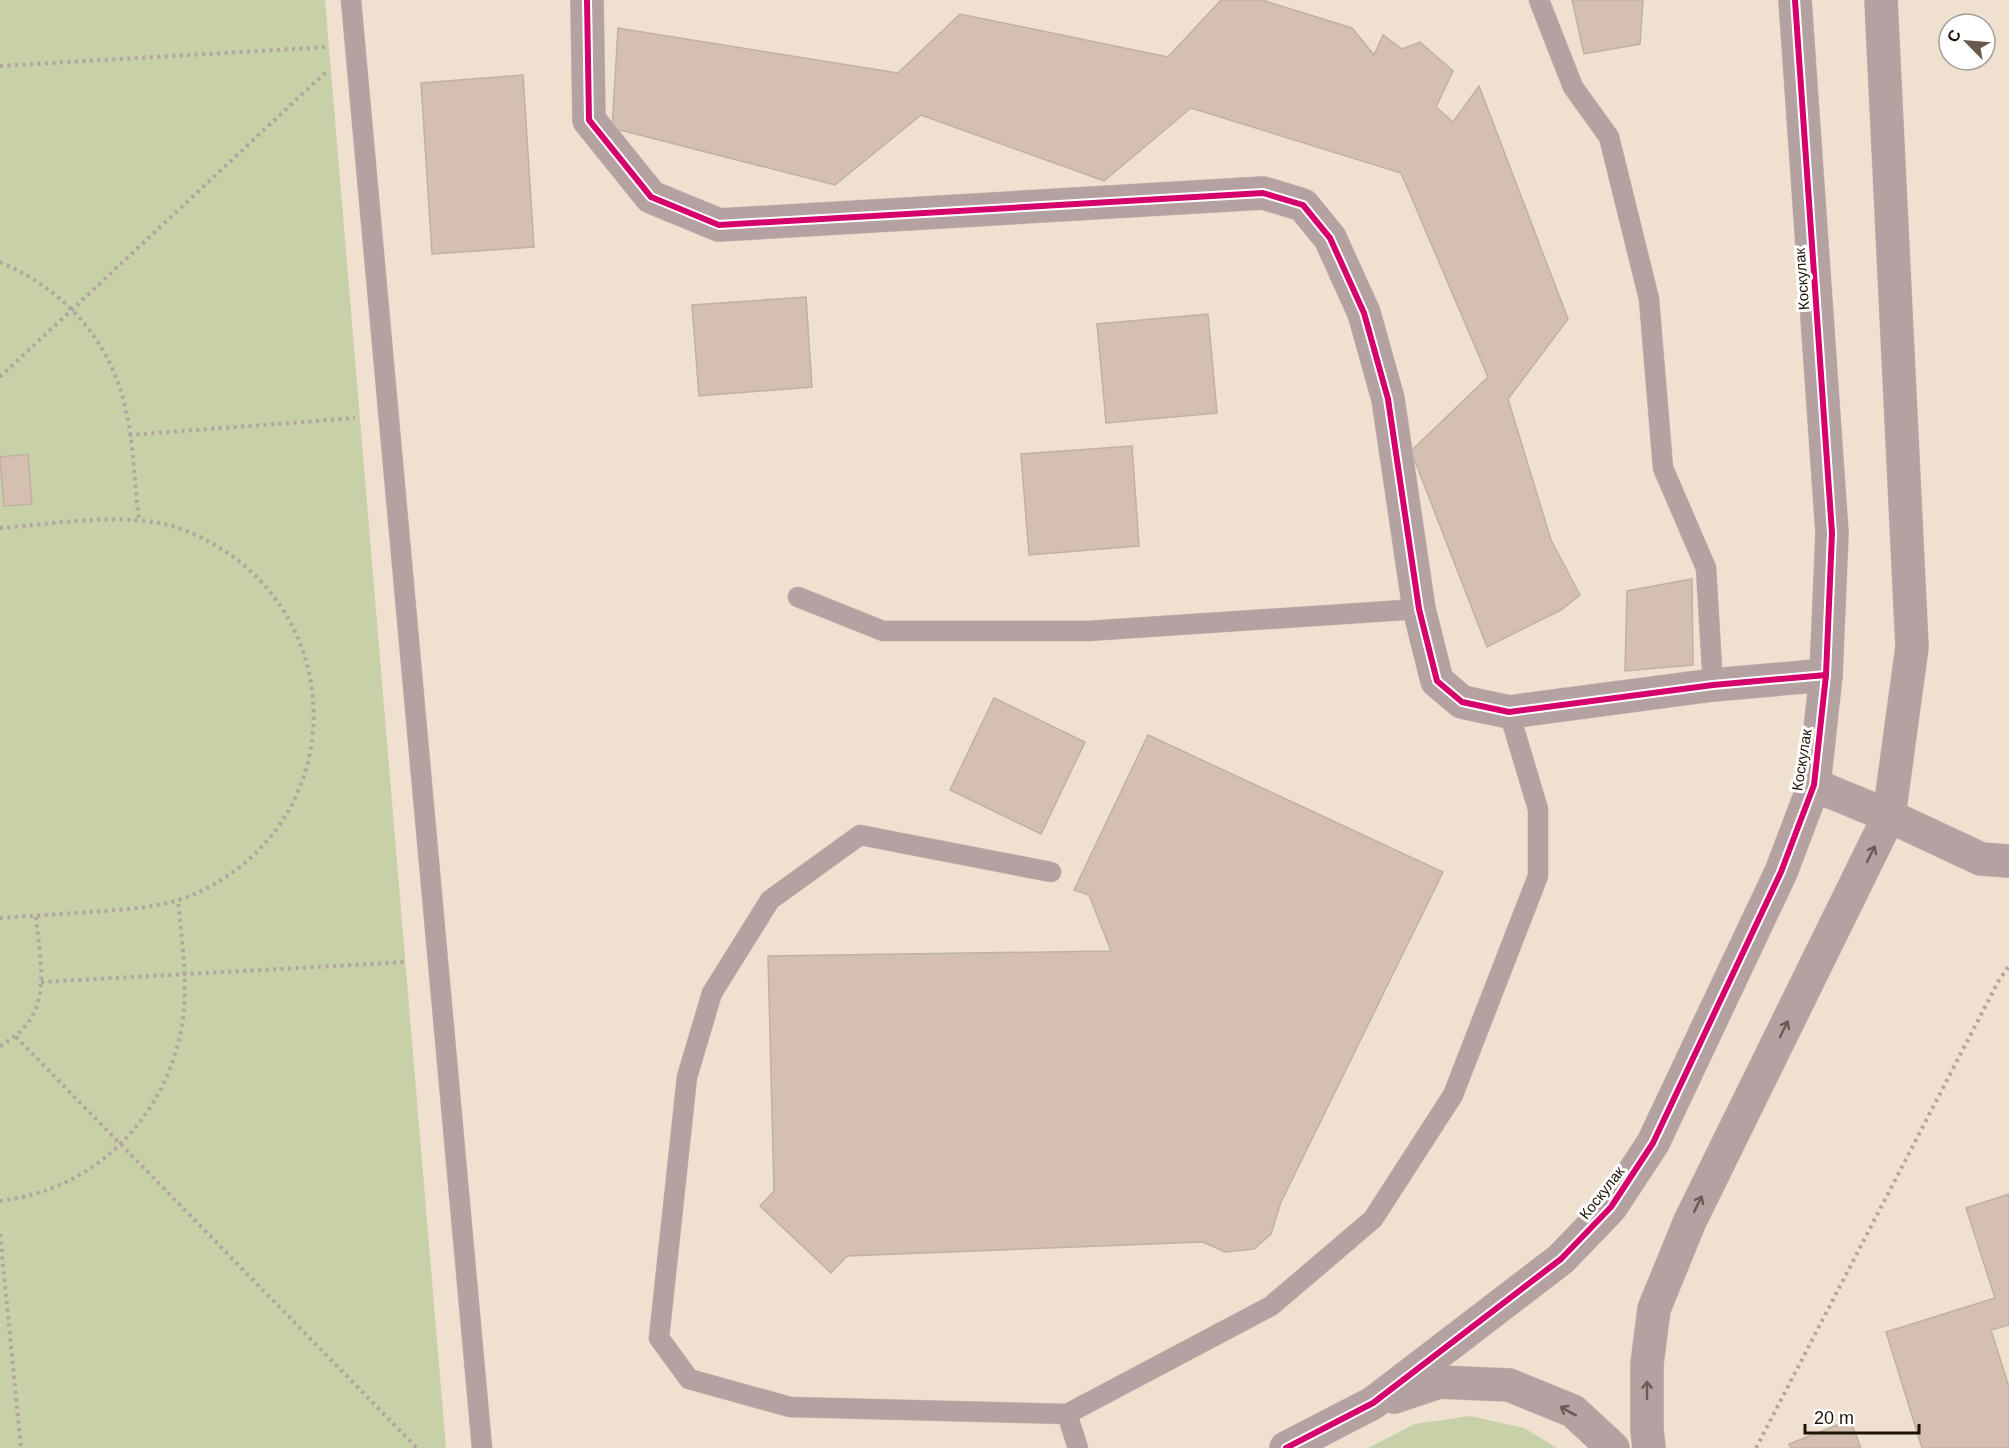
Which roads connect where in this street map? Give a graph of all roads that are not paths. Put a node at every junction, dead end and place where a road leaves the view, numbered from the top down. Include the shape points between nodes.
1 (351, 0) edge
2 (587, 0) edge
3 (1539, 0) edge
4 (1795, 0) edge
5 (1881, 0) edge
6 (798, 597) dead end
7 (1419, 609) junction
8 (1826, 675) junction
9 (1713, 685) junction
10 (1509, 712) junction
11 (1814, 784) junction
12 (1889, 816) junction
13 (2009, 861) edge
14 (1051, 873) dead end
15 (1373, 1403) junction
16 (1067, 1413) junction
17 (482, 1448) edge
18 (1078, 1448) edge
19 (1286, 1448) edge
20 (1317, 1448) edge
21 (1613, 1448) edge
22 (1649, 1448) edge

1 - 17 lane
2 - 7 street via 589,120 651,197 719,225 1263,193 1303,205 1330,237 1367,324 1388,399
3 - 9 lane via 1573,87 1609,137 1650,298 1663,468 1706,568
4 - 8 street, Коскулак via 1832,533
5 - 12 street via 1912,647
6 - 7 lane via 883,631 1088,631
7 - 10 street via 1437,681 1462,702
8 - 9 street
8 - 11 street, Коскулак
9 - 10 street
10 - 16 lane via 1538,809 1538,876 1454,1095 1372,1220 1270,1306
11 - 12 street
11 - 15 street, Коскулак via 1781,872 1653,1143 1611,1207 1561,1259
12 - 13 street via 1981,860
22 -> 12 street via 1647,1364 1654,1309 1690,1221
14 - 16 lane via 860,836 770,900 712,993 687,1077 658,1338 689,1379 790,1407
15 - 19 street
15 - 20 street via 1323,1439
21 -> 15 street via 1573,1411 1509,1385 1439,1382
16 - 18 lane

